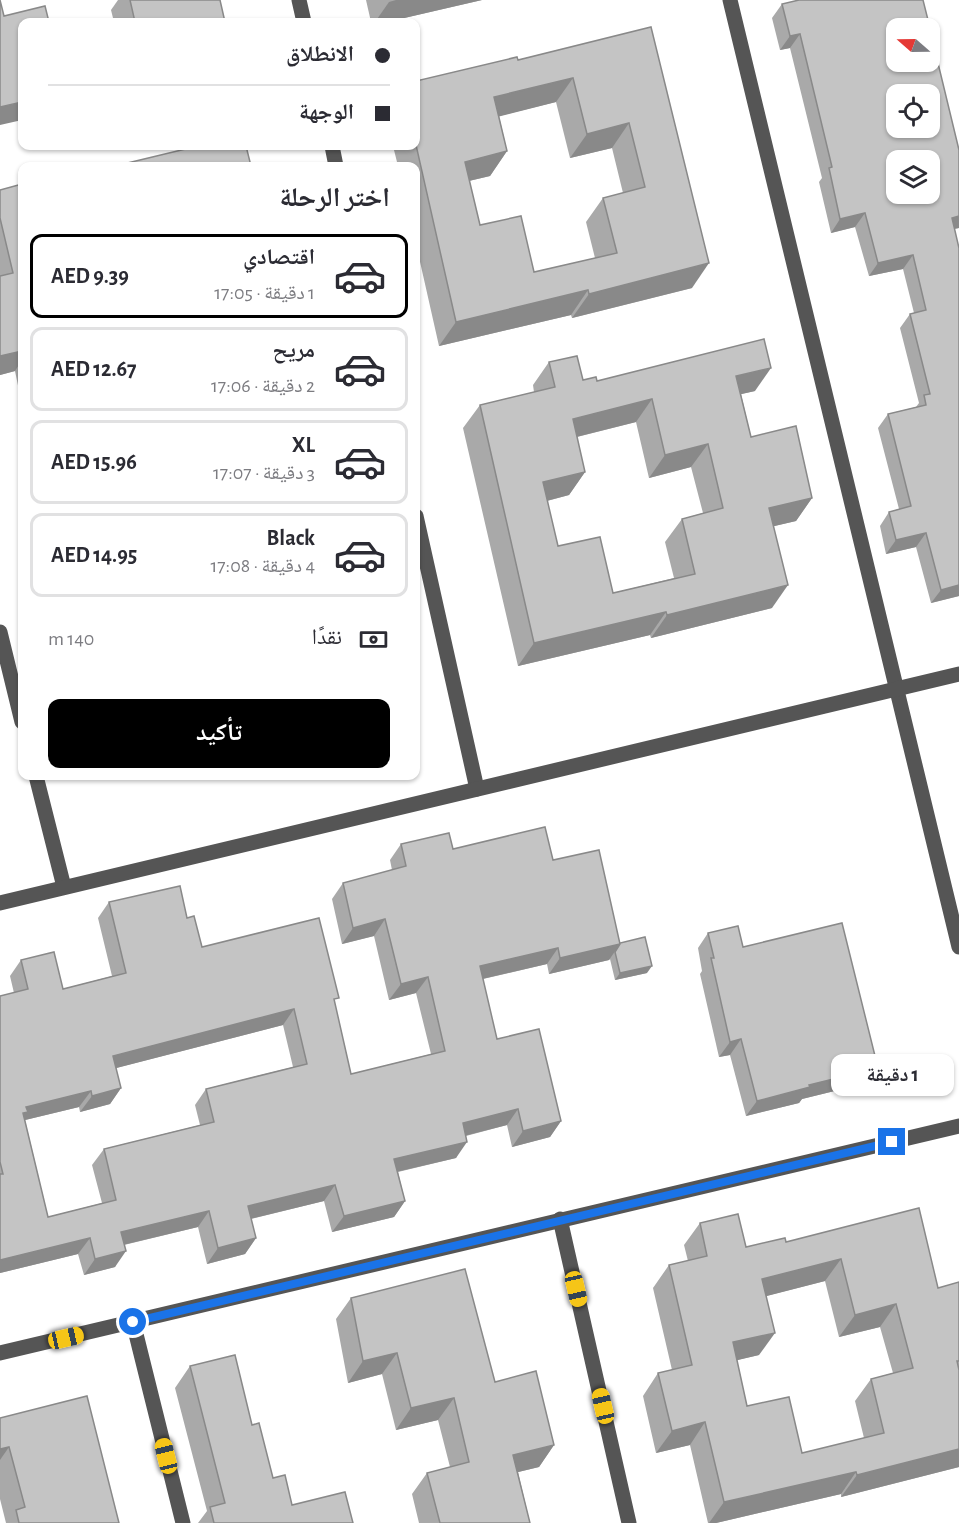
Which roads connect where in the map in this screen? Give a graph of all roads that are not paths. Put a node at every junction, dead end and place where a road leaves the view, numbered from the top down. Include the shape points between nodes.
1 (299, 0) edge
2 (730, 0) edge
3 (303, 18) edge
4 (420, 534) edge
5 (0, 632) edge
6 (959, 674) edge
7 (897, 689) junction
8 (18, 706) edge
9 (37, 780) edge
10 (477, 789) junction
11 (64, 887) junction
12 (0, 903) edge
13 (959, 947) edge
14 (959, 1126) edge
15 (560, 1219) junction
16 (133, 1322) junction
17 (0, 1353) edge
18 (183, 1523) edge
19 (630, 1523) edge

1 - 3 street
2 - 7 street
4 - 10 street
5 - 8 street
6 - 7 street
7 - 10 street
7 - 13 street
9 - 11 street
10 - 11 street
11 - 12 street
14 - 15 street
15 - 16 street
15 - 19 street
16 - 17 street
16 - 18 street

